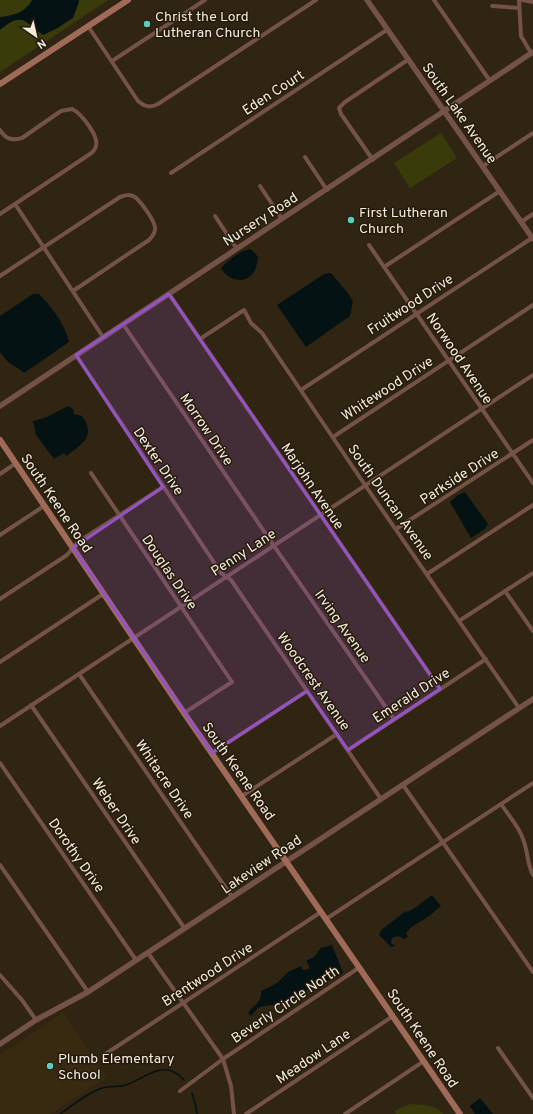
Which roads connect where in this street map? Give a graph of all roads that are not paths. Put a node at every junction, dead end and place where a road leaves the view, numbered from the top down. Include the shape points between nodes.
1 (128, 0) edge
2 (205, 0) edge
3 (316, 0) edge
4 (367, 0) edge
5 (434, 0) edge
6 (519, 0) edge
7 (522, 0) edge
8 (533, 2) edge
9 (492, 6) dead end
10 (519, 8) junction
11 (88, 26) junction
12 (388, 29) junction
13 (532, 53) edge
14 (408, 59) junction
15 (112, 61) junction
16 (490, 81) junction
17 (0, 84) edge
18 (445, 112) junction
19 (0, 130) edge
20 (533, 133) edge
21 (305, 157) dead end
22 (372, 160) junction
23 (483, 166) junction
24 (171, 173) dead end
25 (260, 186) dead end
26 (327, 190) junction
27 (500, 191) junction
28 (15, 204) junction
29 (0, 214) edge
30 (533, 214) edge
31 (215, 216) dead end
32 (282, 219) junction
33 (521, 222) junction
34 (532, 238) edge
35 (369, 245) dead end
36 (44, 247) junction
37 (237, 249) junction
38 (384, 267) junction
39 (0, 276) edge
40 (72, 291) junction
41 (169, 294) junction
42 (533, 305) edge
43 (416, 314) junction
44 (123, 324) junction
45 (103, 337) junction
46 (200, 339) junction
47 (76, 355) junction
48 (449, 361) junction
49 (533, 375) edge
50 (301, 390) junction
51 (0, 406) edge
52 (482, 409) junction
53 (333, 437) junction
54 (0, 440) edge
55 (533, 440) edge
56 (513, 453) junction
57 (16, 463) junction
58 (91, 473) dead end
59 (0, 474) edge
60 (533, 483) edge
61 (365, 485) junction
62 (164, 487) junction
63 (533, 504) edge
64 (44, 506) junction
65 (320, 515) junction
66 (120, 516) junction
67 (396, 529) junction
68 (0, 535) edge
69 (274, 546) junction
70 (73, 548) junction
71 (533, 573) edge
72 (427, 574) junction
73 (226, 576) junction
74 (505, 591) junction
75 (103, 594) junction
76 (0, 599) edge
77 (181, 607) junction
78 (459, 621) junction
79 (533, 631) edge
80 (133, 638) junction
81 (486, 659) junction
82 (0, 662) edge
83 (79, 674) junction
84 (440, 689) junction
85 (307, 691) junction
86 (533, 699) edge
87 (31, 705) junction
88 (519, 708) junction
89 (184, 713) junction
90 (394, 719) junction
91 (0, 726) edge
92 (337, 734) junction
93 (348, 750) junction
94 (212, 753) junction
95 (0, 763) edge
96 (533, 783) edge
97 (403, 785) junction
98 (242, 796) junction
99 (382, 798) junction
100 (501, 804) junction
101 (442, 842) junction
102 (533, 852) edge
103 (527, 856) junction
104 (287, 861) junction
105 (0, 865) edge
106 (533, 875) edge
107 (232, 897) junction
108 (321, 912) junction
109 (326, 919) junction
110 (185, 929) junction
111 (148, 953) junction
112 (136, 960) junction
113 (360, 967) junction
114 (533, 972) edge
115 (0, 975) edge
116 (88, 992) junction
117 (184, 1003) junction
118 (393, 1016) junction
119 (36, 1020) junction
120 (0, 1044) edge
121 (498, 1048) dead end
122 (104, 1055) dead end
123 (223, 1059) junction
124 (424, 1061) junction
125 (180, 1090) dead end
126 (533, 1098) edge
127 (234, 1114) edge
128 (246, 1114) edge
129 (345, 1114) edge
130 (460, 1114) edge

1 - 11 main road
2 - 15 street
3 - 15 street via 152,106 147,107 138,101
4 - 12 street, South Lake Avenue
5 - 16 street
6 - 10 street
7 - 8 street
9 - 10 street
10 - 13 street via 522,36
11 - 15 street
11 - 17 main road
12 - 14 street, South Lake Avenue
12 - 24 street, Eden Court
13 - 16 street, Nursery Road
14 - 18 street, South Lake Avenue
14 - 22 street via 339,108
16 - 18 street, Nursery Road
18 - 22 street, Nursery Road
18 - 23 street, South Lake Avenue
19 - 28 street via 5,136 16,140 61,111 72,109 81,115 94,135 96,146 90,154
20 - 23 street
21 - 26 street
22 - 26 street, Nursery Road
23 - 27 street, South Lake Avenue
25 - 32 street
26 - 32 street, Nursery Road
27 - 33 street, South Lake Avenue
27 - 38 street
28 - 29 street
28 - 36 street
30 - 33 street
31 - 37 street
32 - 37 street, Nursery Road
33 - 34 street, South Lake Avenue
34 - 43 street, Fruitwood Drive
35 - 38 street, Norwood Avenue
36 - 39 street
36 - 40 street
36 - 40 street via 125,195 131,195 139,200 149,215 155,230 149,240
37 - 41 street, Nursery Road
38 - 43 street, Norwood Avenue
40 - 45 street
41 - 44 street, Nursery Road
41 - 46 street, Marjohn Avenue
42 - 48 street, Whitewood Drive
43 - 48 street, Norwood Avenue
43 - 50 street, Fruitwood Drive
44 - 45 street, Nursery Road
44 - 69 street, Morrow Drive
45 - 47 street, Nursery Road
46 - 50 street, South Duncan Avenue via 244,310
46 - 65 street, Marjohn Avenue
47 - 51 street, Nursery Road
47 - 62 street, Dexter Drive
48 - 52 street, Norwood Avenue
48 - 53 street, Whitewood Drive
49 - 52 street, Penny Lane
50 - 53 street, South Duncan Avenue
52 - 56 street, Norwood Avenue
52 - 61 street, Penny Lane
53 - 61 street, South Duncan Avenue
54 - 57 main road, South Keene Road
55 - 56 street, Parkside Drive
56 - 60 street, Norwood Avenue
56 - 67 street, Parkside Drive
57 - 59 street
57 - 64 main road, South Keene Road
58 - 66 street, Douglas Drive
61 - 65 street, Penny Lane
61 - 67 street, South Duncan Avenue
62 - 66 street
62 - 73 street, Dexter Drive via 221,573
63 - 72 street
64 - 68 street
64 - 70 main road, South Keene Road
65 - 69 street, Penny Lane
65 - 84 street, Marjohn Avenue
66 - 70 street via 78,542
66 - 77 street, Douglas Drive
67 - 72 street, South Duncan Avenue
69 - 73 street, Penny Lane
69 - 90 street, Irving Avenue
70 - 75 main road, South Keene Road
70 - 76 street via 67,555
71 - 74 street
72 - 78 street, South Duncan Avenue
73 - 77 street, Penny Lane
73 - 85 street, Woodcrest Avenue
74 - 78 street
74 - 79 street
75 - 80 main road, South Keene Road
75 - 82 street
77 - 80 street, Penny Lane
77 - 89 street, Douglas Drive via 232,682
78 - 81 street, South Duncan Avenue
80 - 83 street, Penny Lane
80 - 89 main road, South Keene Road
81 - 84 street, Emerald Drive
81 - 88 street, South Duncan Avenue
83 - 87 street, Penny Lane
83 - 107 street, Whitacre Drive
84 - 90 street, Emerald Drive
85 - 92 street, Woodcrest Avenue
85 - 94 street
86 - 88 street, Lakeview Road
87 - 91 street, Penny Lane
87 - 110 street, Weber Drive
88 - 97 street, Lakeview Road
89 - 94 main road, South Keene Road
90 - 93 street, Emerald Drive
92 - 93 street, Woodcrest Avenue
92 - 98 street
93 - 99 street, Woodcrest Avenue
94 - 98 main road, South Keene Road
95 - 112 street, Dorothy Drive
96 - 100 street
97 - 99 street, Lakeview Road
97 - 101 street
98 - 104 main road, South Keene Road
99 - 104 street, Lakeview Road
100 - 101 street
100 - 103 street via 523,837
101 - 109 street
101 - 114 street
102 - 103 street
103 - 106 street
104 - 107 street, Lakeview Road
104 - 108 main road, South Keene Road
105 - 116 street
107 - 110 street, Lakeview Road
108 - 109 main road, South Keene Road
108 - 117 street, Brentwood Drive
109 - 113 main road, South Keene Road
110 - 111 street, Lakeview Road
111 - 112 street, Lakeview Road
111 - 117 street
112 - 116 street, Lakeview Road
113 - 118 main road, South Keene Road
113 - 123 street, Beverly Circle North
115 - 119 street
116 - 119 street, Lakeview Road
117 - 122 street, Brentwood Drive
117 - 123 street
118 - 124 main road, South Keene Road
118 - 128 street, Meadow Lane
119 - 120 street, Lakeview Road
121 - 126 street
123 - 125 street, Beverly Circle North
123 - 127 street via 231,1086
124 - 129 street
124 - 130 main road, South Keene Road

